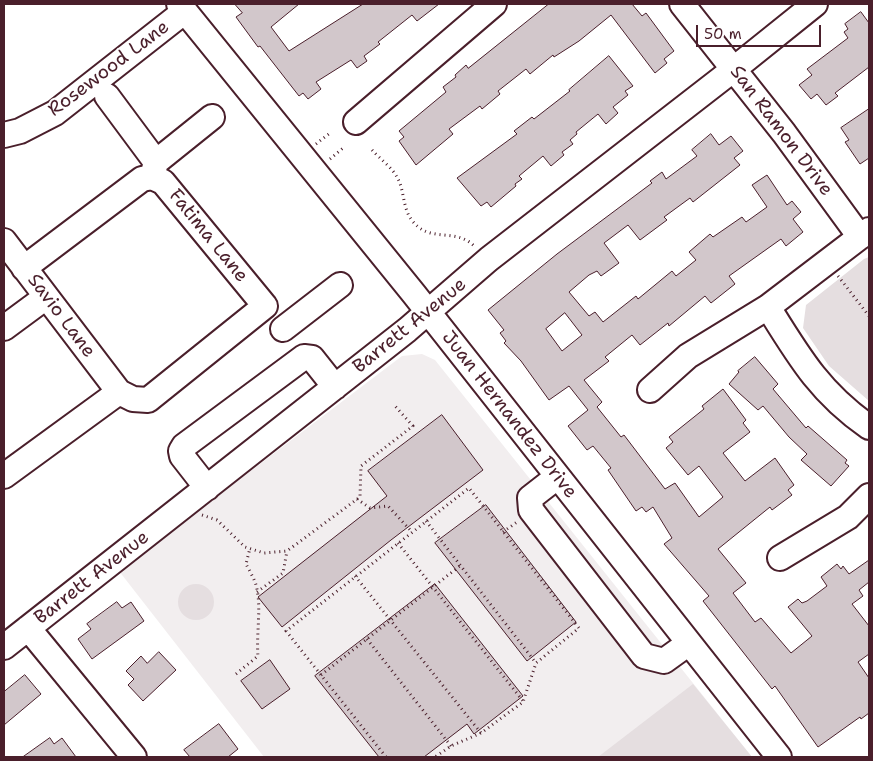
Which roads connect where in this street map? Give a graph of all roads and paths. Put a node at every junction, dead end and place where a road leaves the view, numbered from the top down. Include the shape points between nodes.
1 (494, 4) edge
2 (682, 4) edge
3 (814, 4) edge
4 (182, 7) edge
5 (734, 69) junction
6 (107, 96) dead end
7 (212, 118) dead end
8 (356, 122) dead end
9 (330, 133) dead end
10 (4, 135) edge
11 (316, 144) dead end
12 (343, 148) dead end
13 (372, 150) dead end
14 (330, 160) dead end
15 (154, 170) junction
16 (865, 233) edge
17 (4, 241) edge
18 (475, 247) dead end
19 (24, 268) junction
20 (838, 276) dead end
21 (340, 286) dead end
22 (46, 297) junction
23 (266, 306) junction
24 (768, 307) junction
25 (428, 312) junction
26 (869, 316) edge
27 (4, 328) edge
28 (335, 387) junction
29 (650, 390) dead end
30 (119, 392) junction
31 (395, 406) dead end
32 (869, 427) edge
33 (4, 476) edge
34 (558, 477) junction
35 (208, 488) junction
36 (869, 496) edge
37 (357, 499) junction
38 (201, 515) dead end
39 (426, 521) junction
40 (412, 532) junction
41 (398, 543) junction
42 (250, 548) junction
43 (287, 551) junction
44 (780, 558) dead end
45 (460, 566) junction
46 (355, 576) junction
47 (432, 587) junction
48 (257, 592) junction
49 (390, 620) junction
50 (28, 628) junction
51 (367, 639) junction
52 (689, 643) junction
53 (4, 647) edge
54 (536, 663) junction
55 (236, 674) dead end
56 (321, 675) junction
57 (523, 702) junction
58 (481, 733) junction
59 (451, 746) junction
60 (134, 757) edge
61 (386, 757) edge
62 (435, 757) edge
63 (779, 757) edge

1 - 8 street
2 - 5 street, San Ramon Drive
3 - 5 street, Barrett Avenue
4 - 10 street, Rosewood Lane via 55,113 20,131
4 - 25 street, Juan Hernandez Drive
5 - 16 street, San Ramon Drive
5 - 25 street, Barrett Avenue via 489,260
6 - 15 street
7 - 15 street
9 - 11 path
12 - 14 path
13 - 18 path via 398,178 410,219 430,234 453,235
15 - 19 street, Fatima Lane
15 - 23 street, Fatima Lane
16 - 24 street
17 - 19 street, Savio Lane
19 - 22 street, Savio Lane
20 - 26 path
21 - 23 street, Fatima Lane via 289,337
22 - 27 street
22 - 30 street, Savio Lane
23 - 30 street via 148,400 133,399
24 - 29 street via 688,356
24 - 32 street via 812,376 832,399
25 - 28 street, Barrett Avenue
25 - 34 street, Juan Hernandez Drive
28 - 35 street, Barrett Avenue
28 - 35 street via 312,358 304,357 184,446 182,456
30 - 33 street
31 - 37 path via 413,426 361,466 360,497
34 - 52 street, Juan Hernandez Drive
34 - 52 street via 530,498 532,510 644,656 664,662
35 - 50 street, Barrett Avenue
36 - 44 street via 848,517
37 - 40 path via 370,508 388,506
37 - 43 path
38 - 42 path via 217,520
39 - 40 path
39 - 45 path
39 - 54 path via 469,488 579,628
40 - 41 path
41 - 46 path
41 - 47 path
42 - 43 path via 264,553
42 - 48 path via 246,564
43 - 48 path via 283,573
45 - 47 path
45 - 54 path
46 - 49 path
46 - 56 path via 286,631
47 - 49 path
47 - 57 path
48 - 55 path via 258,656
49 - 51 path
49 - 58 path
50 - 53 street, Barrett Avenue
50 - 60 street
51 - 56 path
51 - 59 path
52 - 63 street, Juan Hernandez Drive
54 - 57 path
56 - 61 path
57 - 58 path
58 - 59 path
59 - 62 path

